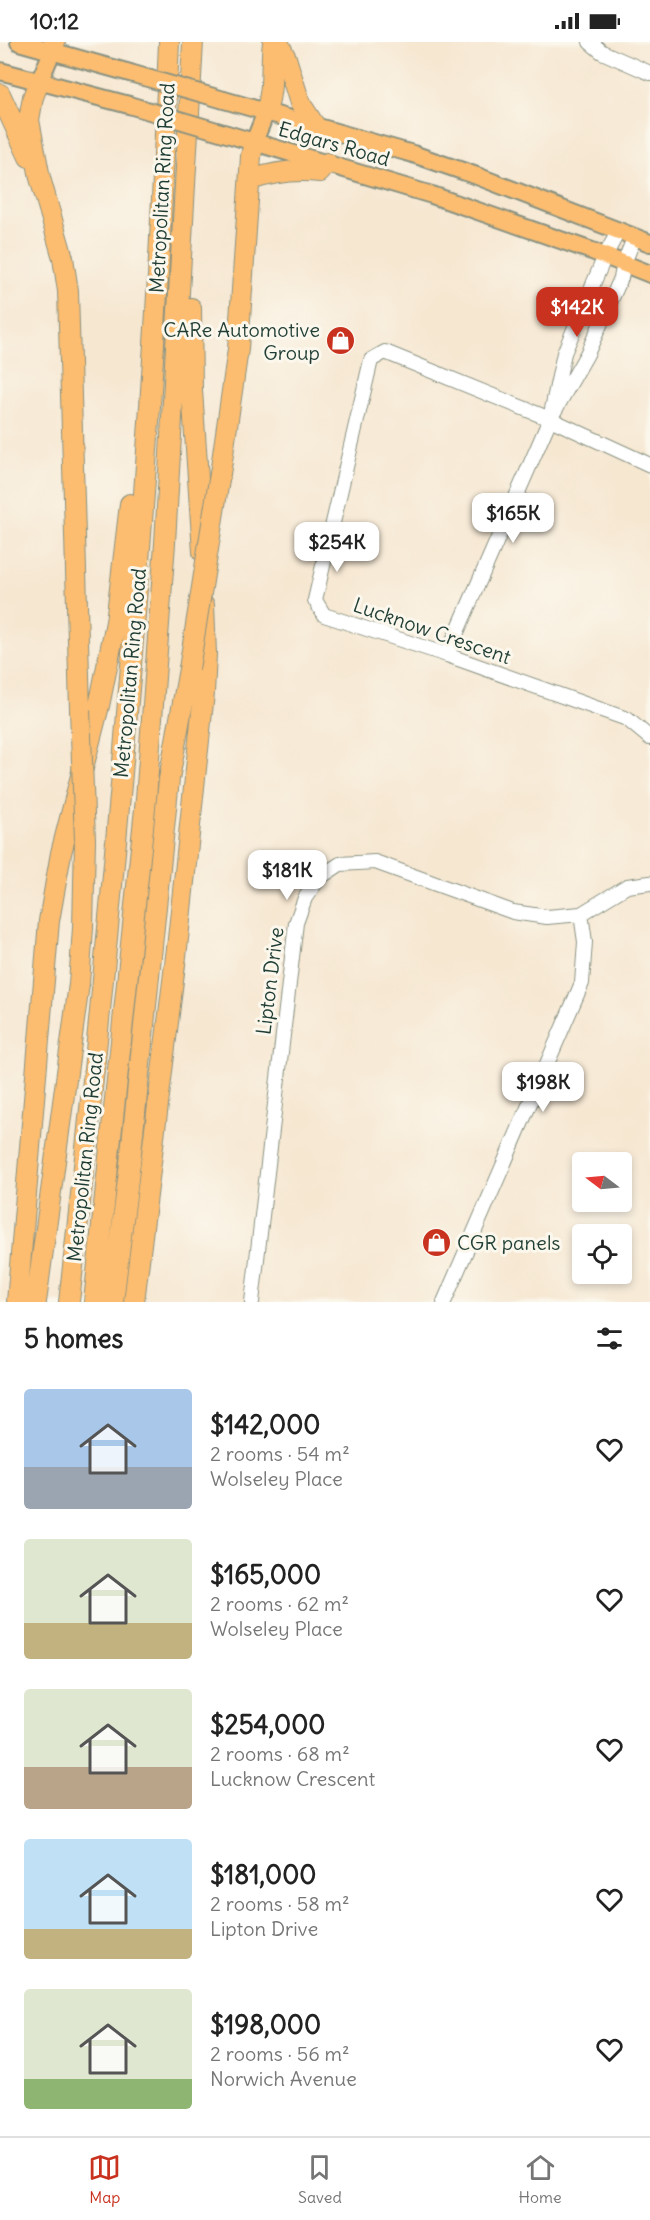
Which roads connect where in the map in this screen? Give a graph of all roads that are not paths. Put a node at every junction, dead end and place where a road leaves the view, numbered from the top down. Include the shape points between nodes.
1 (19, 42) edge
2 (170, 42) edge
3 (193, 42) edge
4 (273, 42) edge
5 (278, 42) edge
6 (590, 42) edge
7 (54, 47) edge
8 (0, 70) edge
9 (650, 73) edge
10 (39, 82) junction
11 (0, 94) edge
12 (266, 112) junction
13 (315, 126) junction
14 (254, 142) junction
15 (327, 163) junction
16 (40, 178) junction
17 (250, 180) junction
18 (184, 189) junction
19 (619, 230) junction
20 (643, 239) edge
21 (605, 256) junction
22 (624, 263) junction
23 (650, 274) edge
24 (155, 327) junction
25 (550, 419) junction
26 (650, 465) edge
27 (447, 656) junction
28 (189, 669) junction
29 (650, 738) edge
30 (650, 883) edge
31 (581, 914) junction
32 (52, 1195) junction
33 (17, 1302) edge
34 (36, 1302) edge
35 (46, 1302) edge
36 (69, 1302) edge
37 (94, 1302) edge
38 (113, 1302) edge
39 (124, 1302) edge
40 (134, 1302) edge
41 (252, 1302) edge
42 (444, 1302) edge

1 - 7 main road, Edgars Road
2 - 24 highway, Metropolitan Ring Road
3 - 18 highway, Metropolitan Ring Road
4 - 12 highway via 272,88
5 - 13 highway via 300,103
6 - 9 street via 602,52
7 - 10 main road
7 - 12 main road, Edgars Road, bridge via 130,74
8 - 10 main road, Edgars Road
10 - 14 main road, Edgars Road, bridge
10 - 16 highway via 29,120
11 - 16 highway
12 - 13 main road, Edgars Road
12 - 14 main road
13 - 19 main road, Edgars Road via 477,176
14 - 15 main road, Edgars Road
14 - 17 highway
15 - 17 highway via 321,172 294,170
15 - 21 main road, Edgars Road
16 - 32 highway, bridge via 63,258 68,291 85,840 79,984
17 - 28 highway, bridge via 238,350
18 - 37 highway, Metropolitan Ring Road via 146,799
18 - 40 highway via 206,654 177,948
19 - 20 main road, Edgars Road
19 - 21 street
20 - 22 street
21 - 22 main road, Edgars Road
21 - 25 street via 564,353
22 - 23 main road, Edgars Road
22 - 25 street via 621,278 586,354
24 - 33 highway via 116,622 61,853 49,921
24 - 36 highway, Metropolitan Ring Road via 120,794
25 - 26 street
25 - 27 street
25 - 27 street, Lucknow Crescent via 385,352 371,360 315,600 324,615
27 - 29 street, Lucknow Crescent via 627,719
28 - 38 highway via 169,779
28 - 39 highway
30 - 31 street, Lipton Drive via 627,886
31 - 41 street, Lipton Drive via 547,917 513,912 375,862 340,864 319,878 305,898 296,923
31 - 42 street via 585,942 582,983
32 - 34 highway
32 - 35 highway

